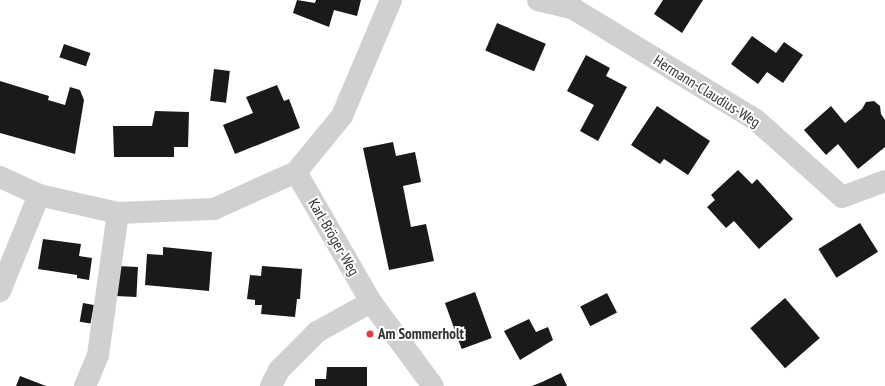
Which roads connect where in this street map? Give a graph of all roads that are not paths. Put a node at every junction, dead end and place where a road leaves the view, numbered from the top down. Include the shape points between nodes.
1 (391, 0) edge
2 (538, 0) edge
3 (296, 172) junction
4 (0, 177) edge
5 (885, 181) edge
6 (38, 195) junction
7 (118, 213) junction
8 (0, 291) edge
9 (371, 302) junction
10 (85, 386) edge
11 (271, 386) edge
12 (433, 386) edge

1 - 3 street via 342,116
2 - 5 street, Hermann-Claudius-Weg via 574,9 756,120 842,196
3 - 7 street via 214,210
3 - 9 street, Karl-Bröger-Weg
4 - 6 street
6 - 7 street
6 - 8 street
7 - 10 street via 98,355
9 - 11 street via 317,332 279,370
9 - 12 street, Karl-Bröger-Weg

